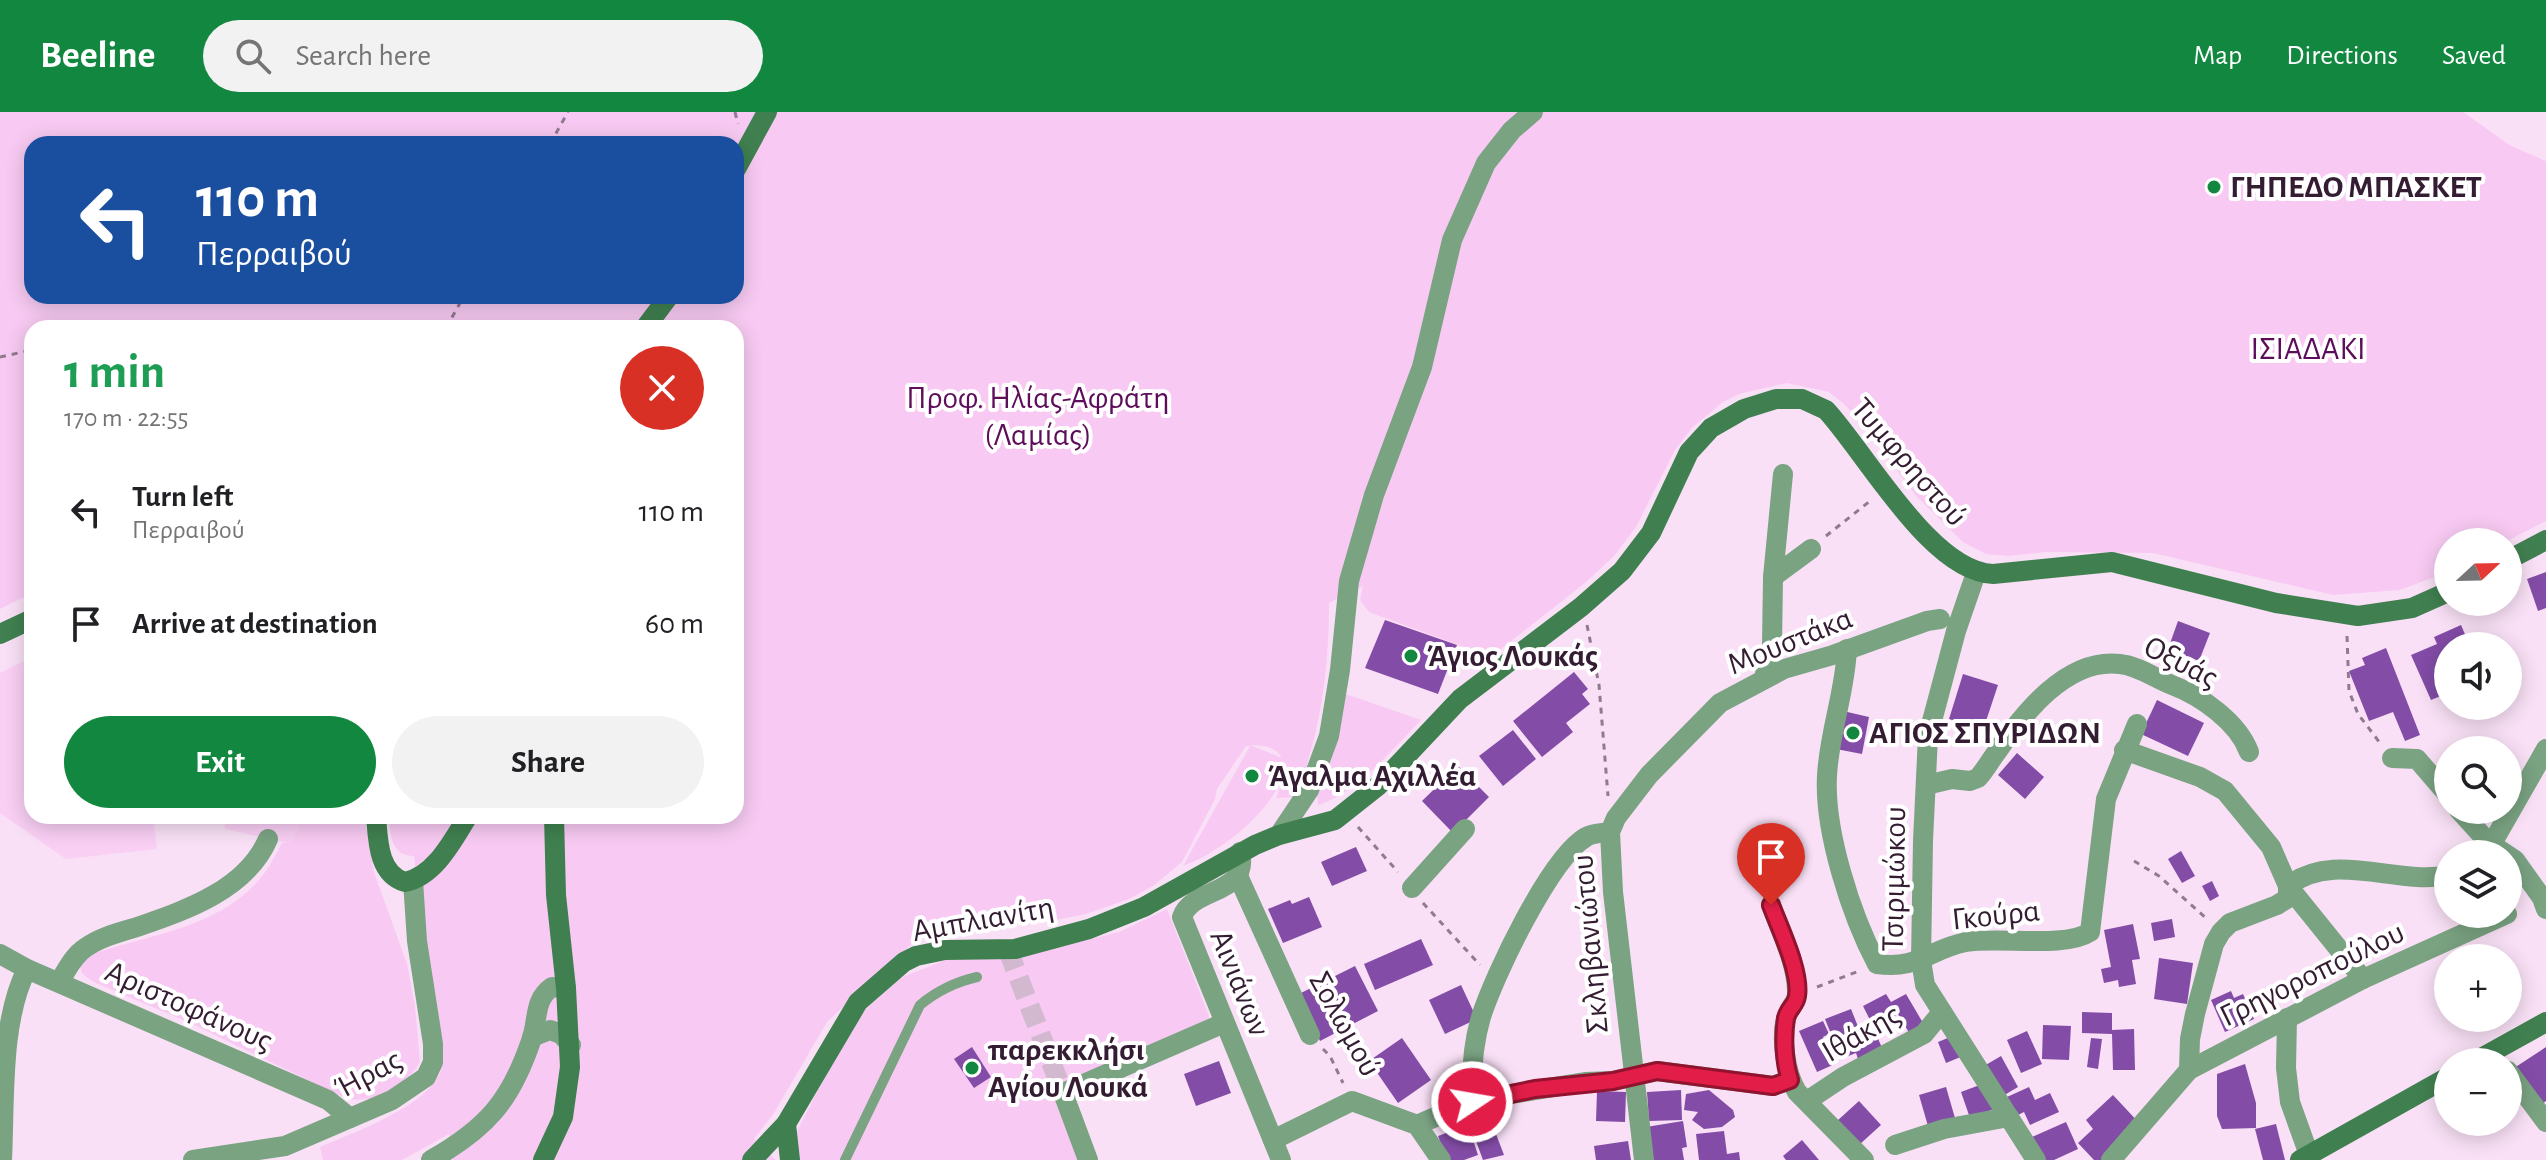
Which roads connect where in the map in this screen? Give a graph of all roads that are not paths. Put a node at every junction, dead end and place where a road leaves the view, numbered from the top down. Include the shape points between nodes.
1 (767, 112) edge
2 (1533, 112) edge
3 (744, 154) edge
4 (1783, 474) dead end
5 (2546, 540) edge
6 (1811, 549) road end
7 (2522, 553) edge
8 (1976, 573) junction
9 (1773, 577) junction
10 (2434, 598) edge
11 (1940, 619) dead end
12 (24, 623) edge
13 (0, 634) edge
14 (1847, 649) junction
15 (1764, 678) junction
16 (2137, 724) dead end
17 (2546, 749) edge
18 (2124, 750) junction
19 (2249, 752) dead end
20 (2392, 758) road end
21 (2434, 779) edge
22 (1926, 785) junction
23 (377, 824) edge
24 (462, 824) edge
25 (554, 824) edge
26 (2471, 824) edge
27 (1613, 825) junction
28 (1465, 829) dead end
29 (1279, 835) junction
30 (268, 839) dead end
31 (2484, 840) edge
32 (2493, 840) edge
33 (1248, 848) junction
34 (2522, 870) edge
35 (1238, 876) junction
36 (2434, 879) edge
37 (413, 881) junction
38 (2288, 886) junction
39 (1412, 888) dead end
40 (2545, 901) edge
41 (1771, 905) dead end
42 (2522, 909) edge
43 (2463, 928) edge
44 (2478, 928) edge
45 (2465, 934) junction
46 (0, 954) edge
47 (1921, 960) junction
48 (27, 969) junction
49 (977, 977) dead end
50 (2363, 979) junction
51 (59, 982) junction
52 (566, 988) junction
53 (1942, 1012) junction
54 (2287, 1018) junction
55 (2546, 1022) edge
56 (1224, 1023) junction
57 (1310, 1035) road end
58 (532, 1037) junction
59 (571, 1045) junction
60 (2509, 1048) edge
61 (2189, 1070) junction
62 (1633, 1077) junction
63 (1790, 1080) junction
64 (2434, 1085) edge
65 (2522, 1090) edge
66 (1807, 1101) junction
67 (1472, 1102) junction
68 (2009, 1117) junction
69 (350, 1118) junction
70 (2546, 1122) edge
71 (786, 1124) junction
72 (1417, 1125) junction
73 (1273, 1140) junction
74 (1895, 1145) dead end
75 (2304, 1157) edge
76 (2, 1160) edge
77 (193, 1160) edge
78 (431, 1160) edge
79 (543, 1160) edge
80 (752, 1160) edge
81 (790, 1160) edge
82 (845, 1160) edge
83 (1088, 1160) edge
84 (1281, 1160) edge
85 (1441, 1160) edge
86 (1644, 1160) edge
87 (1864, 1160) edge
88 (2036, 1160) edge
89 (2111, 1160) edge

1 - 3 street
2 - 29 street via 1486,163 1452,240 1422,367 1374,495 1349,581 1329,736 1309,790
4 - 9 street
5 - 7 street
6 - 9 street
8 - 10 street via 2112,562 2346,615 2394,612
8 - 22 street, Τσιριμώκου via 1931,724
8 - 29 street, Τυμφρηστού via 1940,547 1819,406 1794,398 1754,405 1719,422 1689,452 1642,548 1622,571 1460,699 1366,797 1335,820
9 - 15 street via 1772,645
11 - 14 street, Μουστάκα
12 - 13 street
14 - 15 street, Μουστάκα
14 - 47 street, Γκούρα via 1827,773 1830,822 1855,915 1877,964 1896,967
15 - 27 street, Μουστάκα via 1720,703 1649,775
16 - 18 street
17 - 32 street
18 - 38 street via 2225,791 2271,847
18 - 47 street, Γκούρα via 2106,799 2090,932 2079,937 1966,942
19 - 22 street, Οξυάς via 2243,737 2197,698 2132,666 2104,663 2073,674 2028,712 1978,778
20 - 21 street via 2417,759
22 - 47 street, Τσιριμώκου
23 - 37 street via 388,870 401,881
24 - 37 street via 434,864
25 - 52 street
26 - 31 street
27 - 62 street, Σκληβανιώτου via 1613,892
27 - 67 street, Μουστάκα via 1587,836 1560,864 1509,953 1480,1019
28 - 39 street
29 - 33 street, Τυμφρηστού
30 - 51 street via 249,867 219,892 94,942 74,958
33 - 35 street
33 - 71 street, Αμπλιανίτη via 1144,907 1089,929 1015,949 945,950 904,962 858,1002
34 - 40 street
35 - 56 street, Αινιάνων via 1189,906 1182,917
35 - 57 street, Σολωμού
36 - 38 street via 2332,871 2298,878
37 - 69 street, Ήρας via 433,1044 431,1068 404,1094
38 - 50 street
38 - 61 street via 2288,898 2238,918 2214,944 2190,1039
40 - 42 street, Γρηγοροπούλου
41 - 63 street via 1798,994 1786,1027
43 - 45 street
44 - 45 street, Γρηγοροπούλου
45 - 50 street, Γρηγοροπούλου
46 - 48 street, Αριστοφάνους
47 - 53 street, Τσιριμώκου via 1925,985
48 - 51 street, Αριστοφάνους
48 - 76 street via 10,1025
49 - 82 lane via 920,1005
50 - 54 street, Γρηγοροπούλου
51 - 69 street, Αριστοφάνους via 328,1100
52 - 58 street via 552,987 541,997
52 - 59 street
53 - 66 street, Ιθάκης via 1924,1034
53 - 68 street, Τσιριμώκου
54 - 61 street, Γρηγοροπούλου
54 - 75 street via 2290,1102
55 - 60 street
56 - 73 street, Αινιάνων
56 - 83 street via 1063,1093
58 - 59 street via 550,1030
58 - 78 street via 490,1119
59 - 79 street via 563,1117
61 - 89 street
62 - 63 street via 1669,1072 1773,1086
62 - 67 street
62 - 86 street, Σκληβανιώτου
63 - 66 street
64 - 75 street
65 - 70 street
66 - 87 street
67 - 72 street
68 - 74 street
68 - 88 street, Τσιριμώκου
69 - 77 street, Ήρας via 277,1149
71 - 80 street, Αμπλιανίτη
71 - 81 street
72 - 73 street, Σολωμού via 1352,1101
72 - 85 street
73 - 84 street, Αινιάνων

